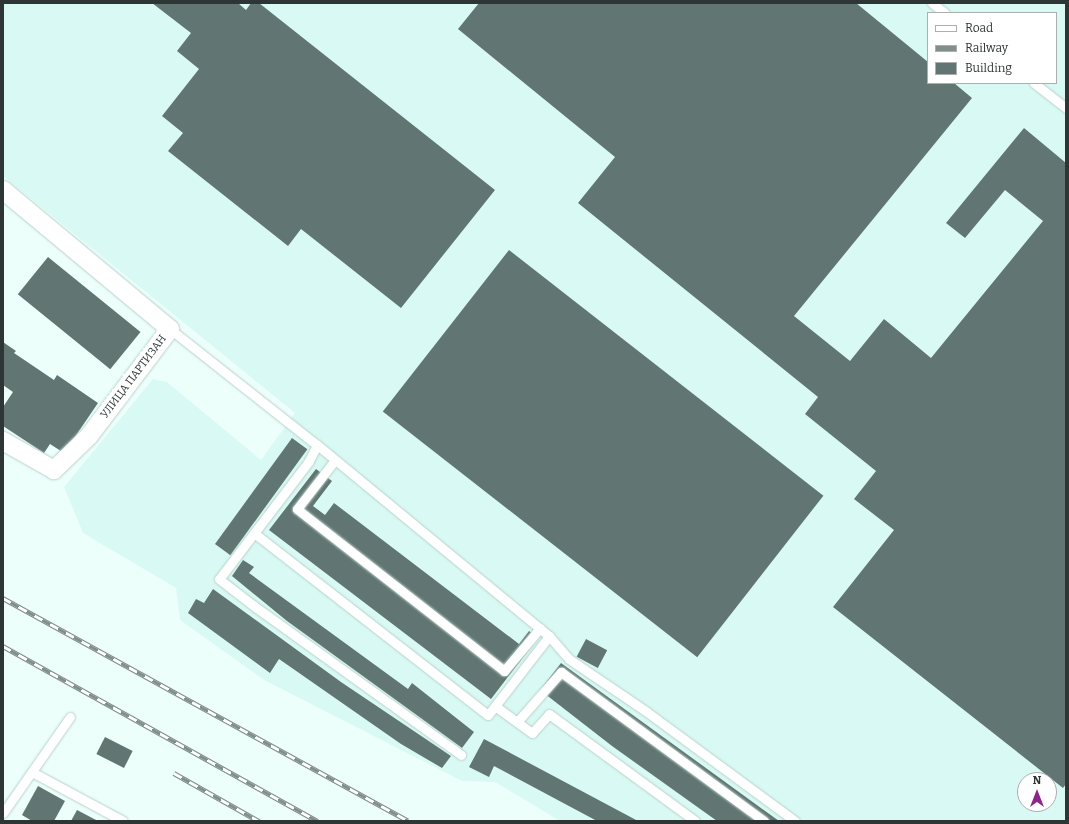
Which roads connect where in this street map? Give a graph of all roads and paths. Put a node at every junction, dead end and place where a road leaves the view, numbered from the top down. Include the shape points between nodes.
1 (932, 3) edge
2 (944, 12) edge
3 (1035, 84) edge
4 (1066, 108) edge
5 (3, 190) edge
6 (170, 329) junction
7 (3, 441) edge
8 (317, 445) junction
9 (335, 460) junction
10 (254, 533) junction
11 (540, 628) junction
12 (549, 636) junction
13 (495, 706) junction
14 (70, 717) dead end
15 (517, 722) junction
16 (461, 755) dead end
17 (32, 772) junction
18 (3, 813) edge
19 (123, 821) edge
20 (695, 821) edge
21 (764, 821) edge
22 (795, 821) edge

1 - 2 lane
3 - 4 lane
5 - 6 street, УЛИЦА ПАРТИЗАН
6 - 7 street, УЛИЦА ПАРТИЗАН via 88,436 54,470
6 - 8 lane
8 - 9 lane
8 - 10 lane via 309,461
9 - 11 lane
9 - 11 lane via 297,509 504,670
10 - 13 lane via 488,715
10 - 16 lane via 219,579
11 - 12 lane
12 - 13 lane
12 - 22 lane via 569,659 647,712
13 - 15 lane
14 - 17 lane
15 - 20 lane via 532,733 549,714
15 - 21 lane via 561,672
17 - 18 lane
17 - 19 lane

